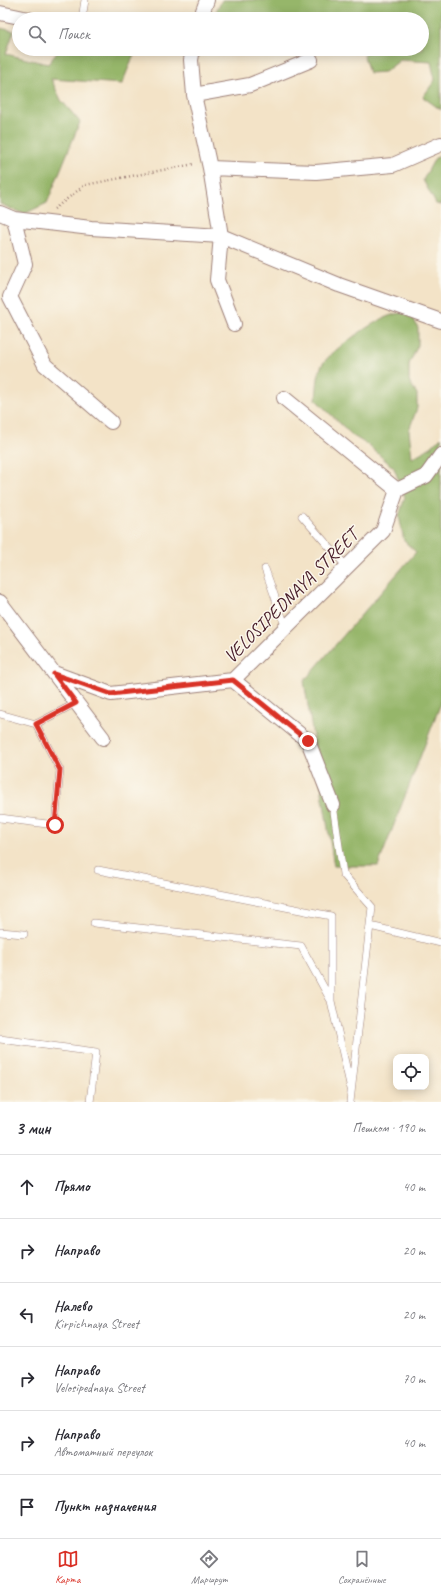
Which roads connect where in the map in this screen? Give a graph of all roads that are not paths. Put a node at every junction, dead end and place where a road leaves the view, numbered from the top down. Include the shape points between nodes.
1 (85, 0) edge
2 (207, 0) edge
3 (83, 12) edge
4 (203, 12) edge
5 (0, 13) edge
6 (12, 15) edge
7 (192, 56) edge
8 (311, 60) dead end
9 (194, 95) junction
10 (441, 144) edge
11 (209, 165) junction
12 (0, 213) edge
13 (14, 218) junction
14 (221, 236) junction
15 (441, 321) edge
16 (234, 324) dead end
17 (284, 398) dead end
18 (111, 422) dead end
19 (441, 455) edge
20 (397, 490) junction
21 (302, 516) dead end
22 (348, 567) junction
23 (265, 569) dead end
24 (0, 602) edge
25 (286, 628) junction
26 (54, 674) junction
27 (233, 680) junction
28 (76, 703) junction
29 (0, 714) edge
30 (36, 724) junction
31 (103, 738) dead end
32 (333, 805) joint
33 (0, 818) edge
34 (98, 870) dead end
35 (94, 923) dead end
36 (370, 926) junction
37 (0, 932) edge
38 (24, 934) dead end
39 (441, 943) edge
40 (331, 1001) junction
41 (0, 1039) edge
42 (351, 1089) junction
43 (90, 1102) edge
44 (350, 1102) edge

1 - 3 lane
2 - 4 street
5 - 6 street
7 - 9 street
8 - 9 street via 250,85
9 - 11 street
10 - 11 street via 393,165 316,172
11 - 14 street
12 - 13 street
13 - 14 street via 91,228
13 - 18 street via 25,264 10,297 45,365
14 - 15 street via 339,285
14 - 16 street via 217,280
17 - 20 street
19 - 20 street via 426,476
20 - 22 street, VELOSIPEDNAYA STREET via 383,531
21 - 22 lane
22 - 25 street, VELOSIPEDNAYA STREET
23 - 25 lane
24 - 26 street
25 - 27 street, VELOSIPEDNAYA STREET
26 - 27 street, VELOSIPEDNAYA STREET via 111,694
26 - 28 street
27 - 32 street via 308,741
28 - 30 lane
28 - 31 street
29 - 30 lane
30 - 33 lane via 60,770 55,825
32 - 36 lane via 343,874 372,907
34 - 40 lane via 331,916
35 - 40 lane via 301,946
36 - 39 lane
36 - 42 lane
37 - 38 lane
40 - 42 lane
41 - 43 lane via 96,1052
42 - 44 lane

